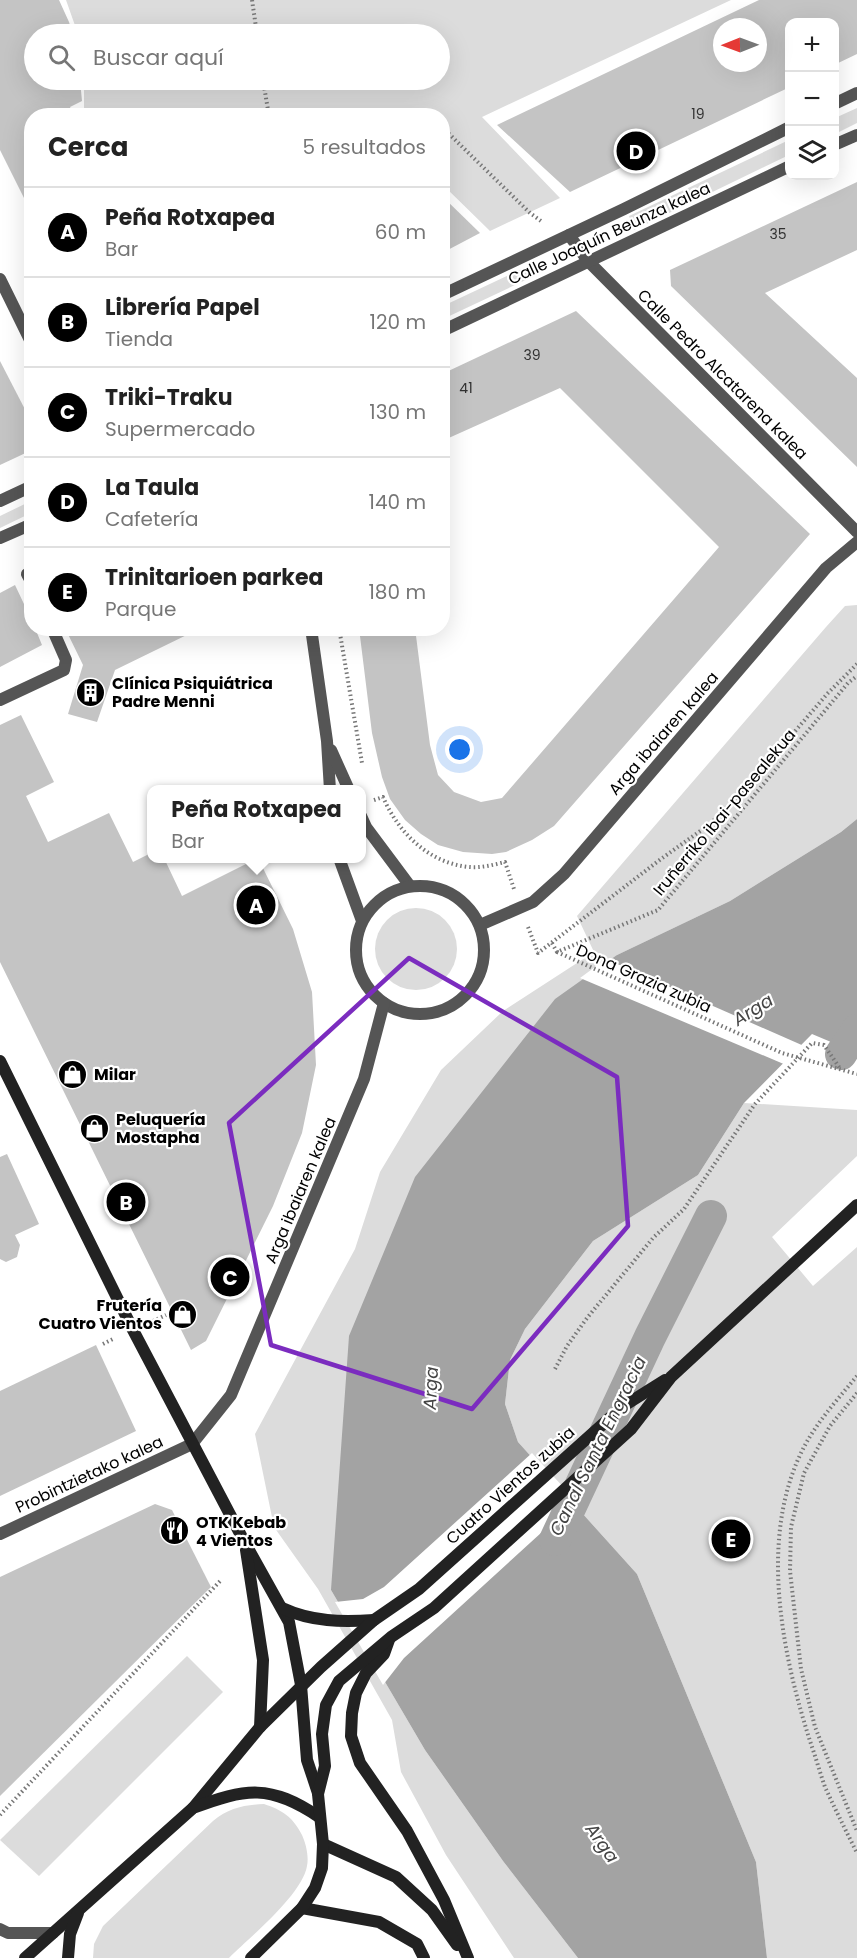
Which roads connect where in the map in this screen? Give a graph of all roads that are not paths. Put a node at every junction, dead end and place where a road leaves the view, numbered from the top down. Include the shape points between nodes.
1 (857, 93) edge
2 (839, 102) edge
3 (785, 129) edge
4 (857, 135) edge
5 (839, 143) edge
6 (785, 168) edge
7 (569, 235) junction
8 (588, 261) junction
9 (0, 279) edge
10 (450, 291) edge
11 (450, 327) edge
12 (24, 328) edge
13 (24, 490) edge
14 (0, 501) edge
15 (24, 528) edge
16 (857, 532) edge
17 (0, 538) edge
18 (857, 542) edge
19 (56, 636) edge
20 (312, 636) edge
21 (0, 700) edge
22 (327, 741) junction
23 (330, 785) edge
24 (347, 785) edge
25 (366, 827) edge
26 (341, 863) edge
27 (411, 886) junction
28 (362, 921) junction
29 (480, 925) junction
30 (384, 1004) junction
31 (0, 1061) edge
32 (857, 1205) edge
33 (671, 1377) junction
34 (192, 1444) junction
35 (0, 1534) edge
36 (245, 1543) junction
37 (282, 1608) junction
38 (374, 1620) junction
39 (391, 1637) junction
40 (302, 1685) junction
41 (260, 1726) junction
42 (318, 1794) junction
43 (193, 1808) junction
44 (319, 1817) junction
45 (323, 1844) junction
46 (302, 1908) junction
47 (79, 1909) junction
48 (0, 1929) edge
49 (53, 1933) junction
50 (25, 1958) edge
51 (68, 1958) edge
52 (251, 1958) edge
53 (424, 1958) edge
54 (467, 1958) edge

1 - 2 street
3 - 7 street, Calle Joaquín Beunza kalea
4 - 5 street
6 - 8 street, Calle Joaquín Beunza kalea
7 - 8 street, Calle Pedro Alcatarena kalea
7 - 10 street, Calle Joaquín Beunza kalea
8 - 11 street, Calle Joaquín Beunza kalea
8 - 16 street, Calle Pedro Alcatarena kalea
9 - 12 street
13 - 14 street
15 - 17 street
18 - 29 street, Arga ibaiaren kalea via 826,568 564,874 533,902
19 - 21 street via 66,660 64,670
20 - 22 street
22 - 23 street
22 - 24 street
25 - 27 street
26 - 28 street
27 - 28 street via 391,892 374,904
27 - 29 street via 432,886 452,894 469,907
28 - 30 street via 356,939 360,975
29 - 30 street via 483,966 461,1000 443,1011 423,1015
30 - 34 street, Arga ibaiaren kalea via 364,1079 236,1384
31 - 34 main road
32 - 33 main road, Cuatro Vientos zubia
33 - 38 main road, Cuatro Vientos zubia via 622,1407 419,1589
33 - 39 main road, Cuatro Vientos zubia via 631,1430 434,1608
34 - 35 street, Probintzietako kalea
34 - 36 main road
36 - 37 main road
36 - 41 main road via 263,1660
37 - 38 main road via 317,1619
37 - 40 main road via 289,1623
38 - 40 main road, Cuatro Vientos zubia
39 - 42 main road, Cuatro Vientos zubia via 339,1681 326,1705 322,1734 325,1766
39 - 54 main road, Cuatro Vientos zubia via 384,1654 366,1673 356,1693 351,1736 360,1763 407,1831 444,1900
40 - 41 main road, Cuatro Vientos zubia
40 - 42 main road via 307,1760
41 - 43 main road, Cuatro Vientos zubia
42 - 44 main road
43 - 44 main road via 226,1795 278,1794
43 - 47 main road
44 - 45 main road
45 - 46 main road via 322,1868
45 - 54 main road via 396,1877 432,1910
46 - 52 main road
46 - 53 main road via 379,1922 417,1944
47 - 49 main road
47 - 51 main road via 70,1934
48 - 49 street via 8,1933
49 - 50 main road

